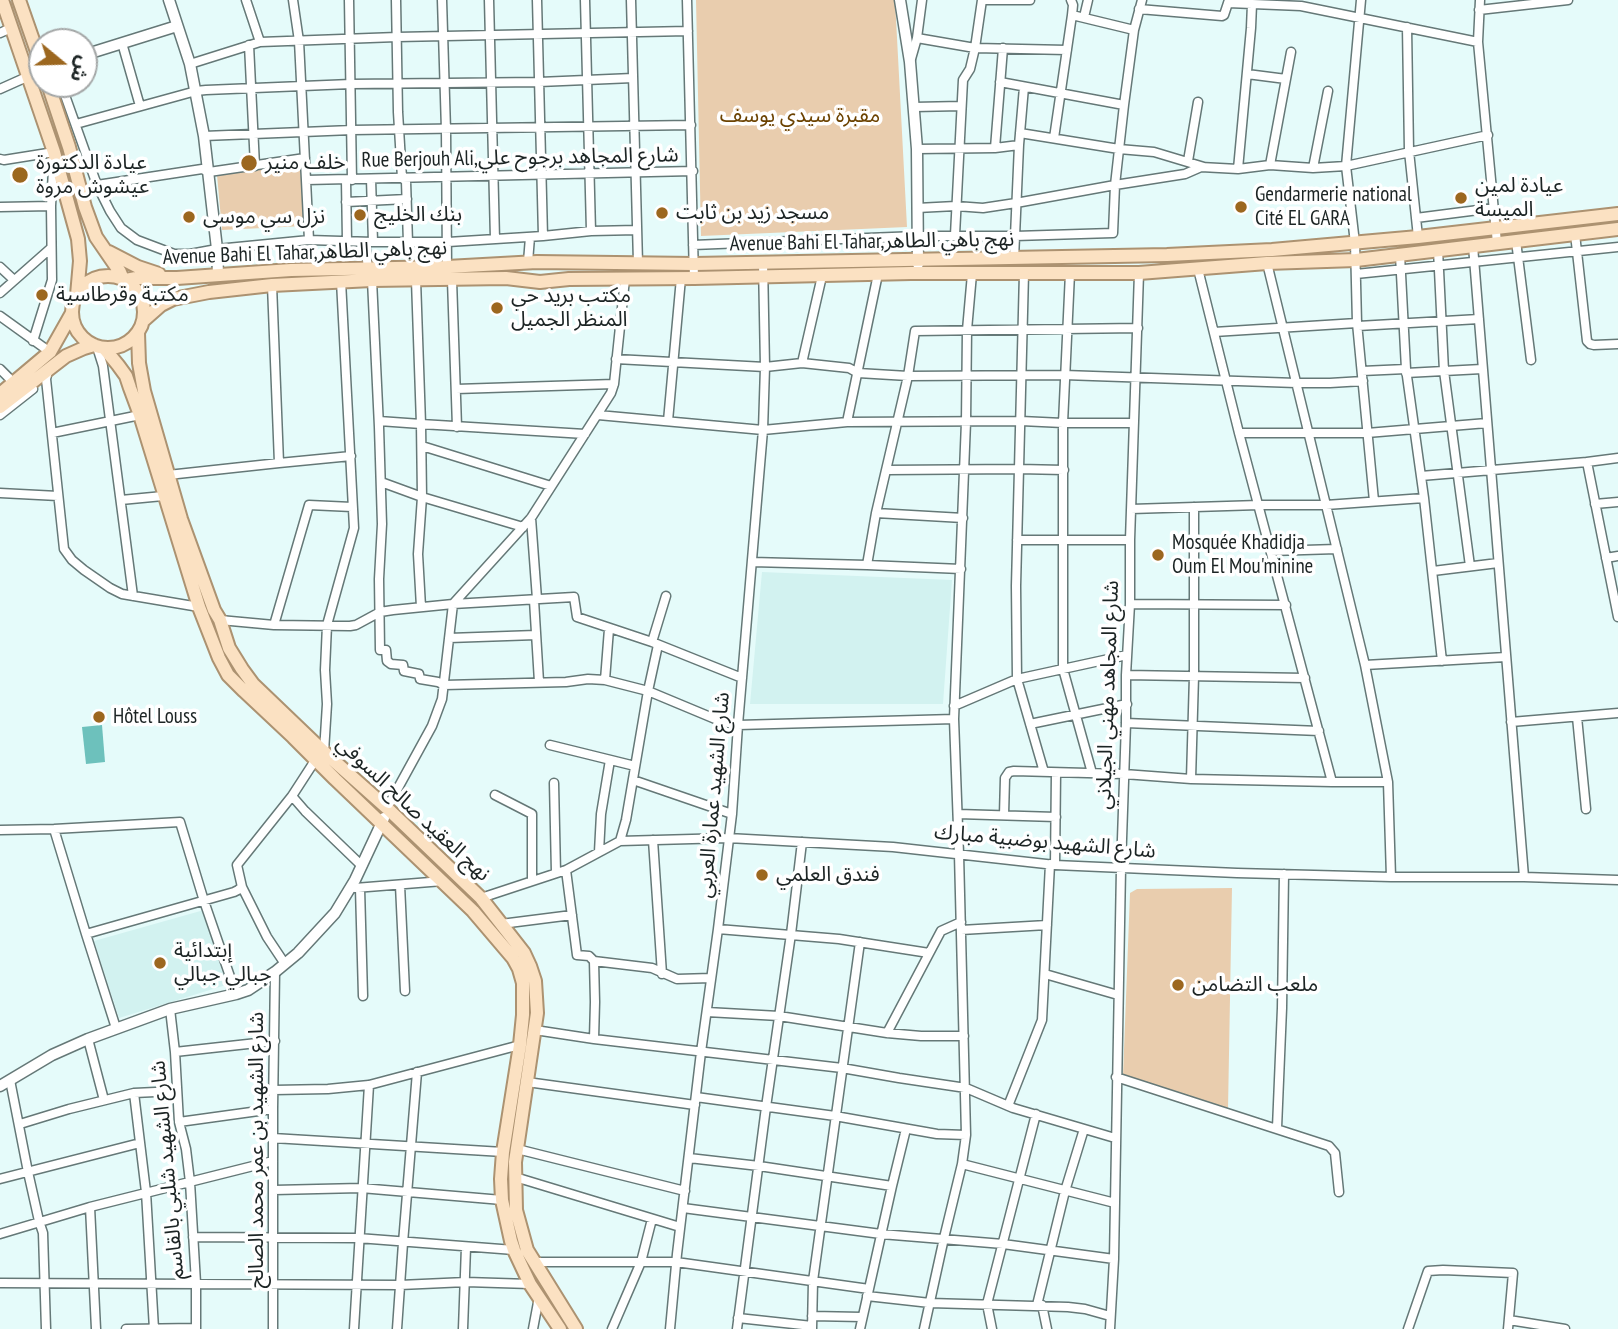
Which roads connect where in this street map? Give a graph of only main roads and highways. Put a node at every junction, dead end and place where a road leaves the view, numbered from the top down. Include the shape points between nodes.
1 (2, 0) edge
2 (19, 0) edge
3 (29, 28) edge
4 (6, 30) edge
5 (53, 98) edge
6 (1618, 214) edge
7 (1618, 229) edge
8 (102, 247) junction
9 (370, 274) junction
10 (450, 274) junction
11 (177, 278) junction
12 (124, 280) junction
13 (77, 295) junction
14 (72, 313) junction
15 (144, 320) junction
16 (138, 333) junction
17 (98, 347) junction
18 (0, 394) edge
19 (0, 407) edge
20 (320, 755) junction
21 (560, 1329) edge
22 (576, 1329) edge

1 - 4 main road
2 - 3 main road
4 - 13 main road via 29,76 78,239
5 - 8 main road
6 - 10 main road, Avenue Bahi El Tahar,نهج باهي الطاهر via 1355,243 1193,254 694,264 528,262
7 - 10 main road, Avenue Bahi El Tahar,نهج باهي الطاهر via 1356,260 1139,273 540,282
8 - 11 main road via 138,267
8 - 12 main road
9 - 10 main road, Avenue Bahi El Tahar,نهج باهي الطاهر
9 - 10 main road, Avenue Bahi El Tahar,نهج باهي الطاهر via 416,280
9 - 11 main road, Avenue Bahi El Tahar,نهج باهي الطاهر
9 - 15 main road, Avenue Bahi El Tahar,نهج باهي الطاهر via 341,281 181,296 160,305
11 - 12 main road, Avenue Bahi El Tahar,نهج باهي الطاهر
12 - 13 main road via 113,276 92,280
12 - 15 main road via 143,301
13 - 14 main road
14 - 17 main road via 78,332
14 - 18 main road via 50,352
15 - 16 main road
16 - 17 main road via 123,345
16 - 20 main road, نهج العقيد صالح السوفي via 142,384 168,475 229,648 253,684
17 - 19 main road via 66,356
17 - 20 main road, نهج العقيد صالح السوفي via 125,376 219,658 244,691
20 - 21 main road, نهج العقيد صالح السوفي via 335,779 473,911 519,969 524,996 503,1152 502,1200 514,1250
20 - 22 main road, نهج العقيد صالح السوفي via 387,808 481,898 524,953 535,981 537,1013 517,1149 516,1210 527,1250

